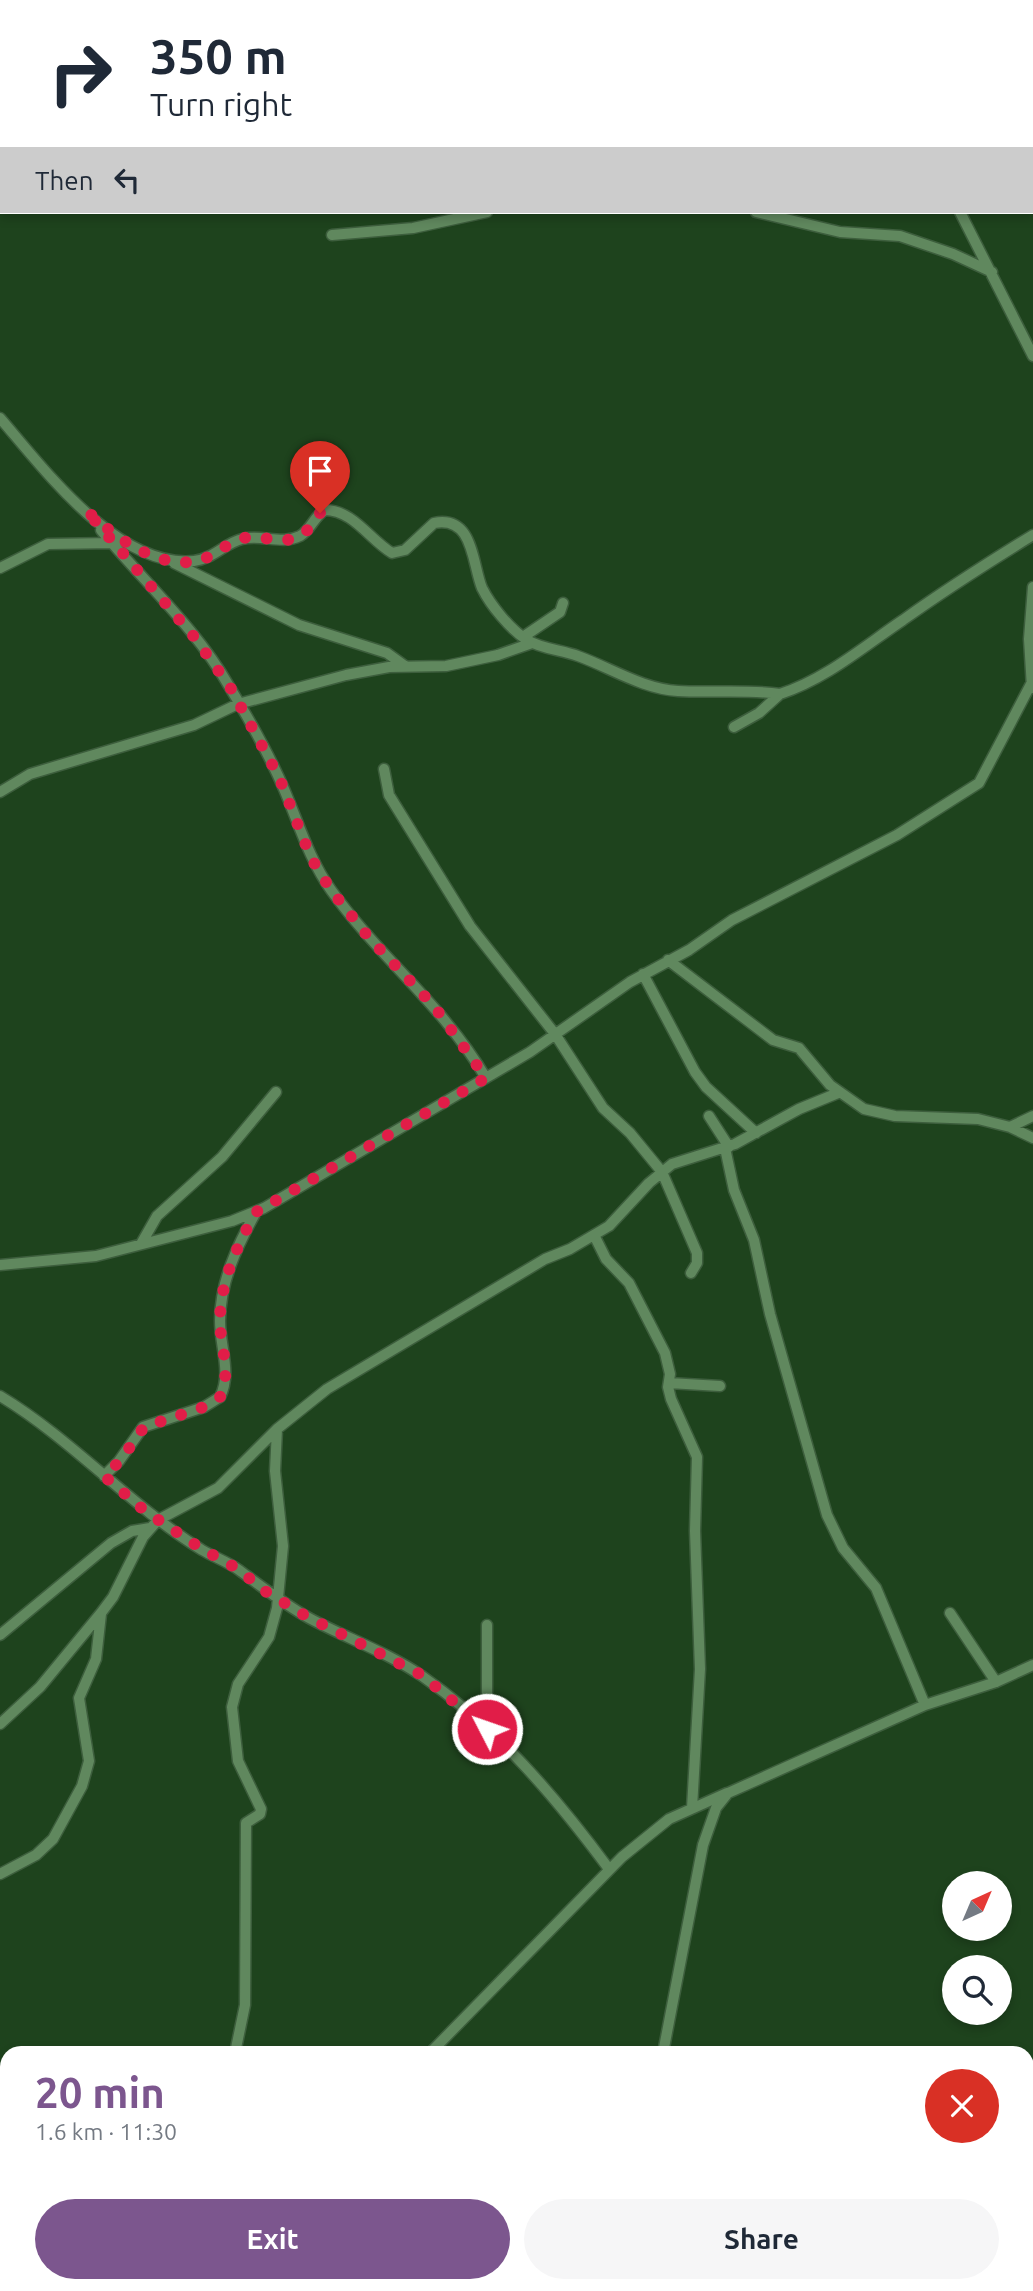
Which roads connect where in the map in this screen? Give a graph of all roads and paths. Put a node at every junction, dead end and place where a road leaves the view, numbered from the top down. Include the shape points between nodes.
1 (478, 214) edge
2 (764, 214) edge
3 (961, 214) edge
4 (332, 235) dead end
5 (992, 272) junction
6 (1033, 356) edge
7 (0, 418) edge
8 (86, 510) junction
9 (1033, 535) edge
10 (112, 543) junction
11 (170, 561) junction
12 (0, 568) edge
13 (1033, 587) edge
14 (562, 603) dead end
15 (528, 640) junction
16 (405, 666) junction
17 (1032, 687) edge
18 (780, 694) junction
19 (238, 704) junction
20 (734, 727) dead end
21 (384, 769) dead end
22 (0, 792) edge
23 (668, 960) junction
24 (643, 974) junction
25 (555, 1034) junction
26 (486, 1078) junction
27 (275, 1092) dead end
28 (838, 1093) junction
29 (709, 1116) dead end
30 (1033, 1116) edge
31 (1010, 1127) junction
32 (756, 1133) junction
33 (1033, 1138) edge
34 (727, 1147) junction
35 (662, 1172) junction
36 (256, 1212) junction
37 (594, 1235) junction
38 (141, 1244) junction
39 (0, 1265) edge
40 (691, 1273) dead end
41 (669, 1383) junction
42 (720, 1386) dead end
43 (0, 1396) edge
44 (276, 1429) junction
45 (104, 1476) junction
46 (154, 1524) junction
47 (278, 1599) junction
48 (101, 1613) junction
49 (950, 1613) dead end
50 (487, 1625) dead end
51 (0, 1636) edge
52 (1033, 1665) edge
53 (996, 1682) junction
54 (925, 1705) junction
55 (0, 1724) edge
56 (487, 1729) junction
57 (728, 1793) junction
58 (692, 1808) junction
59 (609, 1870) junction
60 (0, 1874) edge
61 (236, 2046) edge
62 (437, 2046) edge
63 (664, 2046) edge

1 - 4 street via 423,226
2 - 5 street via 840,232 900,236
3 - 5 street
5 - 6 street
7 - 8 street via 38,465
8 - 10 street
8 - 11 street via 108,531
9 - 18 street via 850,658
10 - 12 street via 48,544
10 - 19 street via 195,638
11 - 15 street via 203,559 251,537 293,539 304,534 326,510 349,518 392,553 405,550 434,523 447,522 468,539 486,594
11 - 16 street via 299,625 387,653
13 - 17 street
14 - 15 street via 560,612
15 - 16 street via 498,655 446,666
15 - 18 street via 665,689
16 - 19 street via 346,675
17 - 23 street via 979,783 897,835 732,920
18 - 20 street
19 - 22 street via 194,725 30,774
19 - 26 street via 279,777 319,873 370,939 434,1006
21 - 25 street via 389,795 470,926
23 - 24 street
23 - 28 street via 773,1040 801,1049
24 - 25 street
24 - 32 street via 695,1072
25 - 26 street
25 - 35 street via 603,1108
26 - 36 street
27 - 38 street via 222,1157 157,1216
28 - 31 street via 864,1109 883,1114 978,1119
28 - 32 street
29 - 34 street
30 - 31 street
31 - 33 street
32 - 34 street
34 - 35 street via 680,1160
34 - 54 street via 734,1191 754,1240 770,1314 827,1515 843,1548 876,1588
35 - 37 street via 620,1217
35 - 40 street via 696,1253
36 - 38 street
36 - 45 street via 241,1239 222,1299 226,1373 220,1397 144,1427
37 - 41 street via 606,1259 629,1283 665,1353
37 - 44 street via 327,1389
38 - 39 street via 96,1256
41 - 42 street
41 - 58 street via 698,1467 695,1531 700,1670
43 - 45 street
44 - 46 street via 218,1488
44 - 47 street via 275,1471 283,1546
45 - 46 street
46 - 47 street via 238,1569
46 - 48 street
46 - 51 street via 111,1543
47 - 56 street via 420,1674
47 - 61 street via 269,1637 238,1684 232,1707 238,1760 261,1809 246,1823 245,2004
48 - 55 street via 40,1687
48 - 60 street via 96,1659 79,1698 88,1753 85,1777 53,1839 36,1855
49 - 53 street
50 - 56 street
52 - 53 street
53 - 54 street
54 - 57 street
56 - 59 street via 549,1791
57 - 58 street
57 - 63 street via 716,1808 703,1845
58 - 59 street via 657,1827
59 - 62 street

